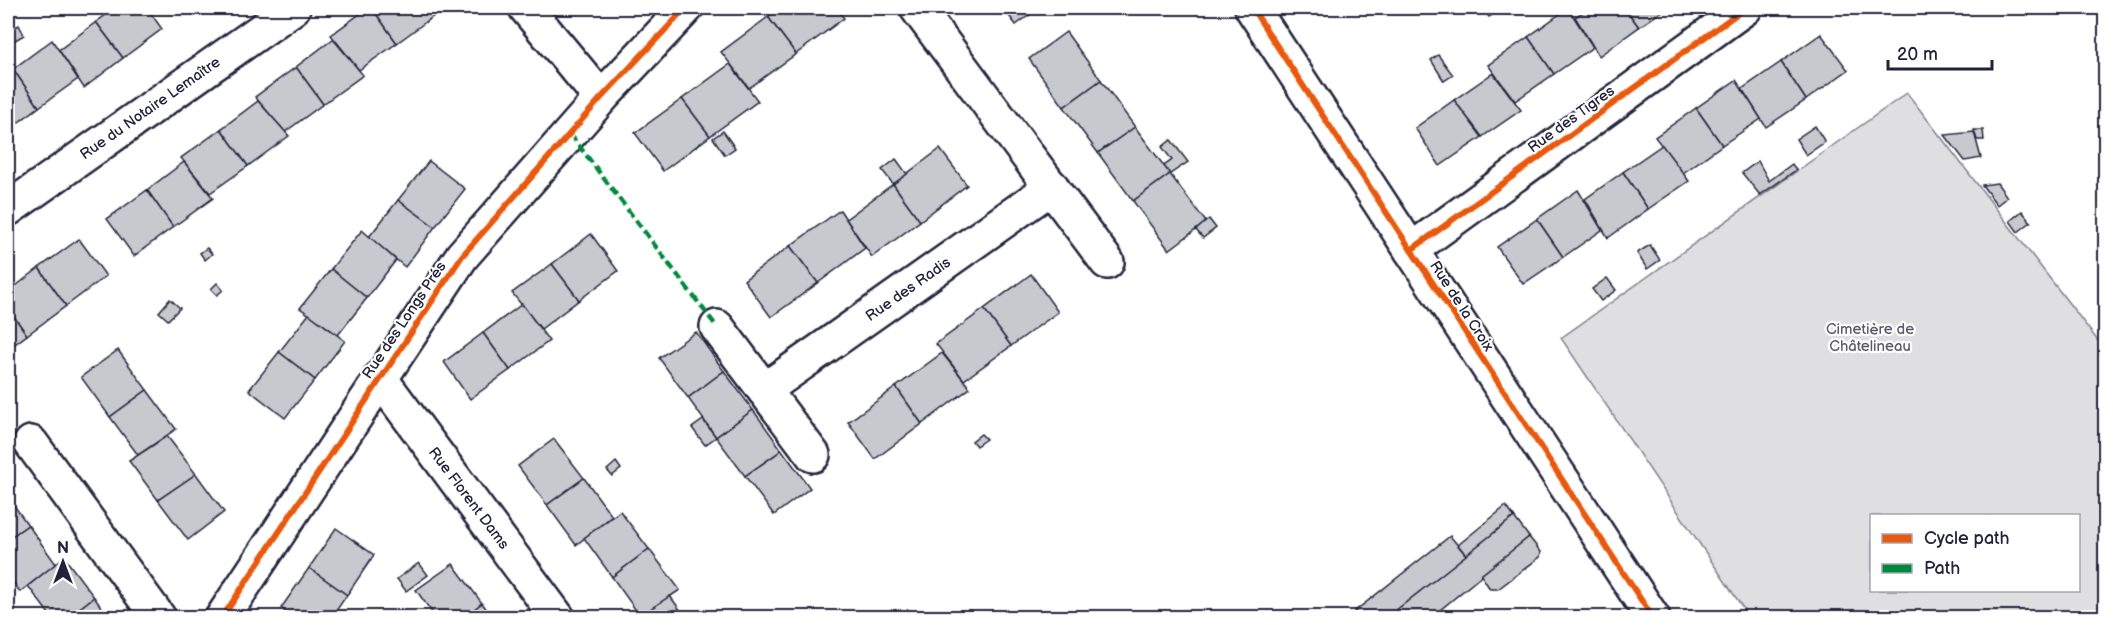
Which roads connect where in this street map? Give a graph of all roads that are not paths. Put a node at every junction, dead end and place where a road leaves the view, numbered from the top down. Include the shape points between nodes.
1 (293, 8) edge
2 (526, 8) edge
3 (686, 8) edge
4 (917, 8) edge
5 (1252, 8) edge
6 (1745, 8) edge
7 (601, 98) junction
8 (1052, 187) junction
9 (8, 209) edge
10 (1411, 250) junction
11 (1107, 262) dead end
12 (717, 327) dead end
13 (380, 378) junction
14 (764, 390) junction
15 (31, 443) dead end
16 (813, 455) dead end
17 (159, 618) edge
18 (222, 618) edge
19 (558, 618) edge
20 (1653, 618) edge

1 - 9 street, Rue du Notaire Lemaître
2 - 7 street
3 - 7 street, Rue des Longs Prés
4 - 8 street
5 - 10 street, Rue de la Croix
6 - 10 street, Rue des Tigres
7 - 13 street, Rue des Longs Prés via 462,256
8 - 11 street
8 - 14 street, Rue des Radis
10 - 20 street, Rue de la Croix
12 - 14 street
13 - 18 street, Rue des Longs Prés
13 - 19 street, Rue Florent Dams
14 - 16 street
15 - 17 street

